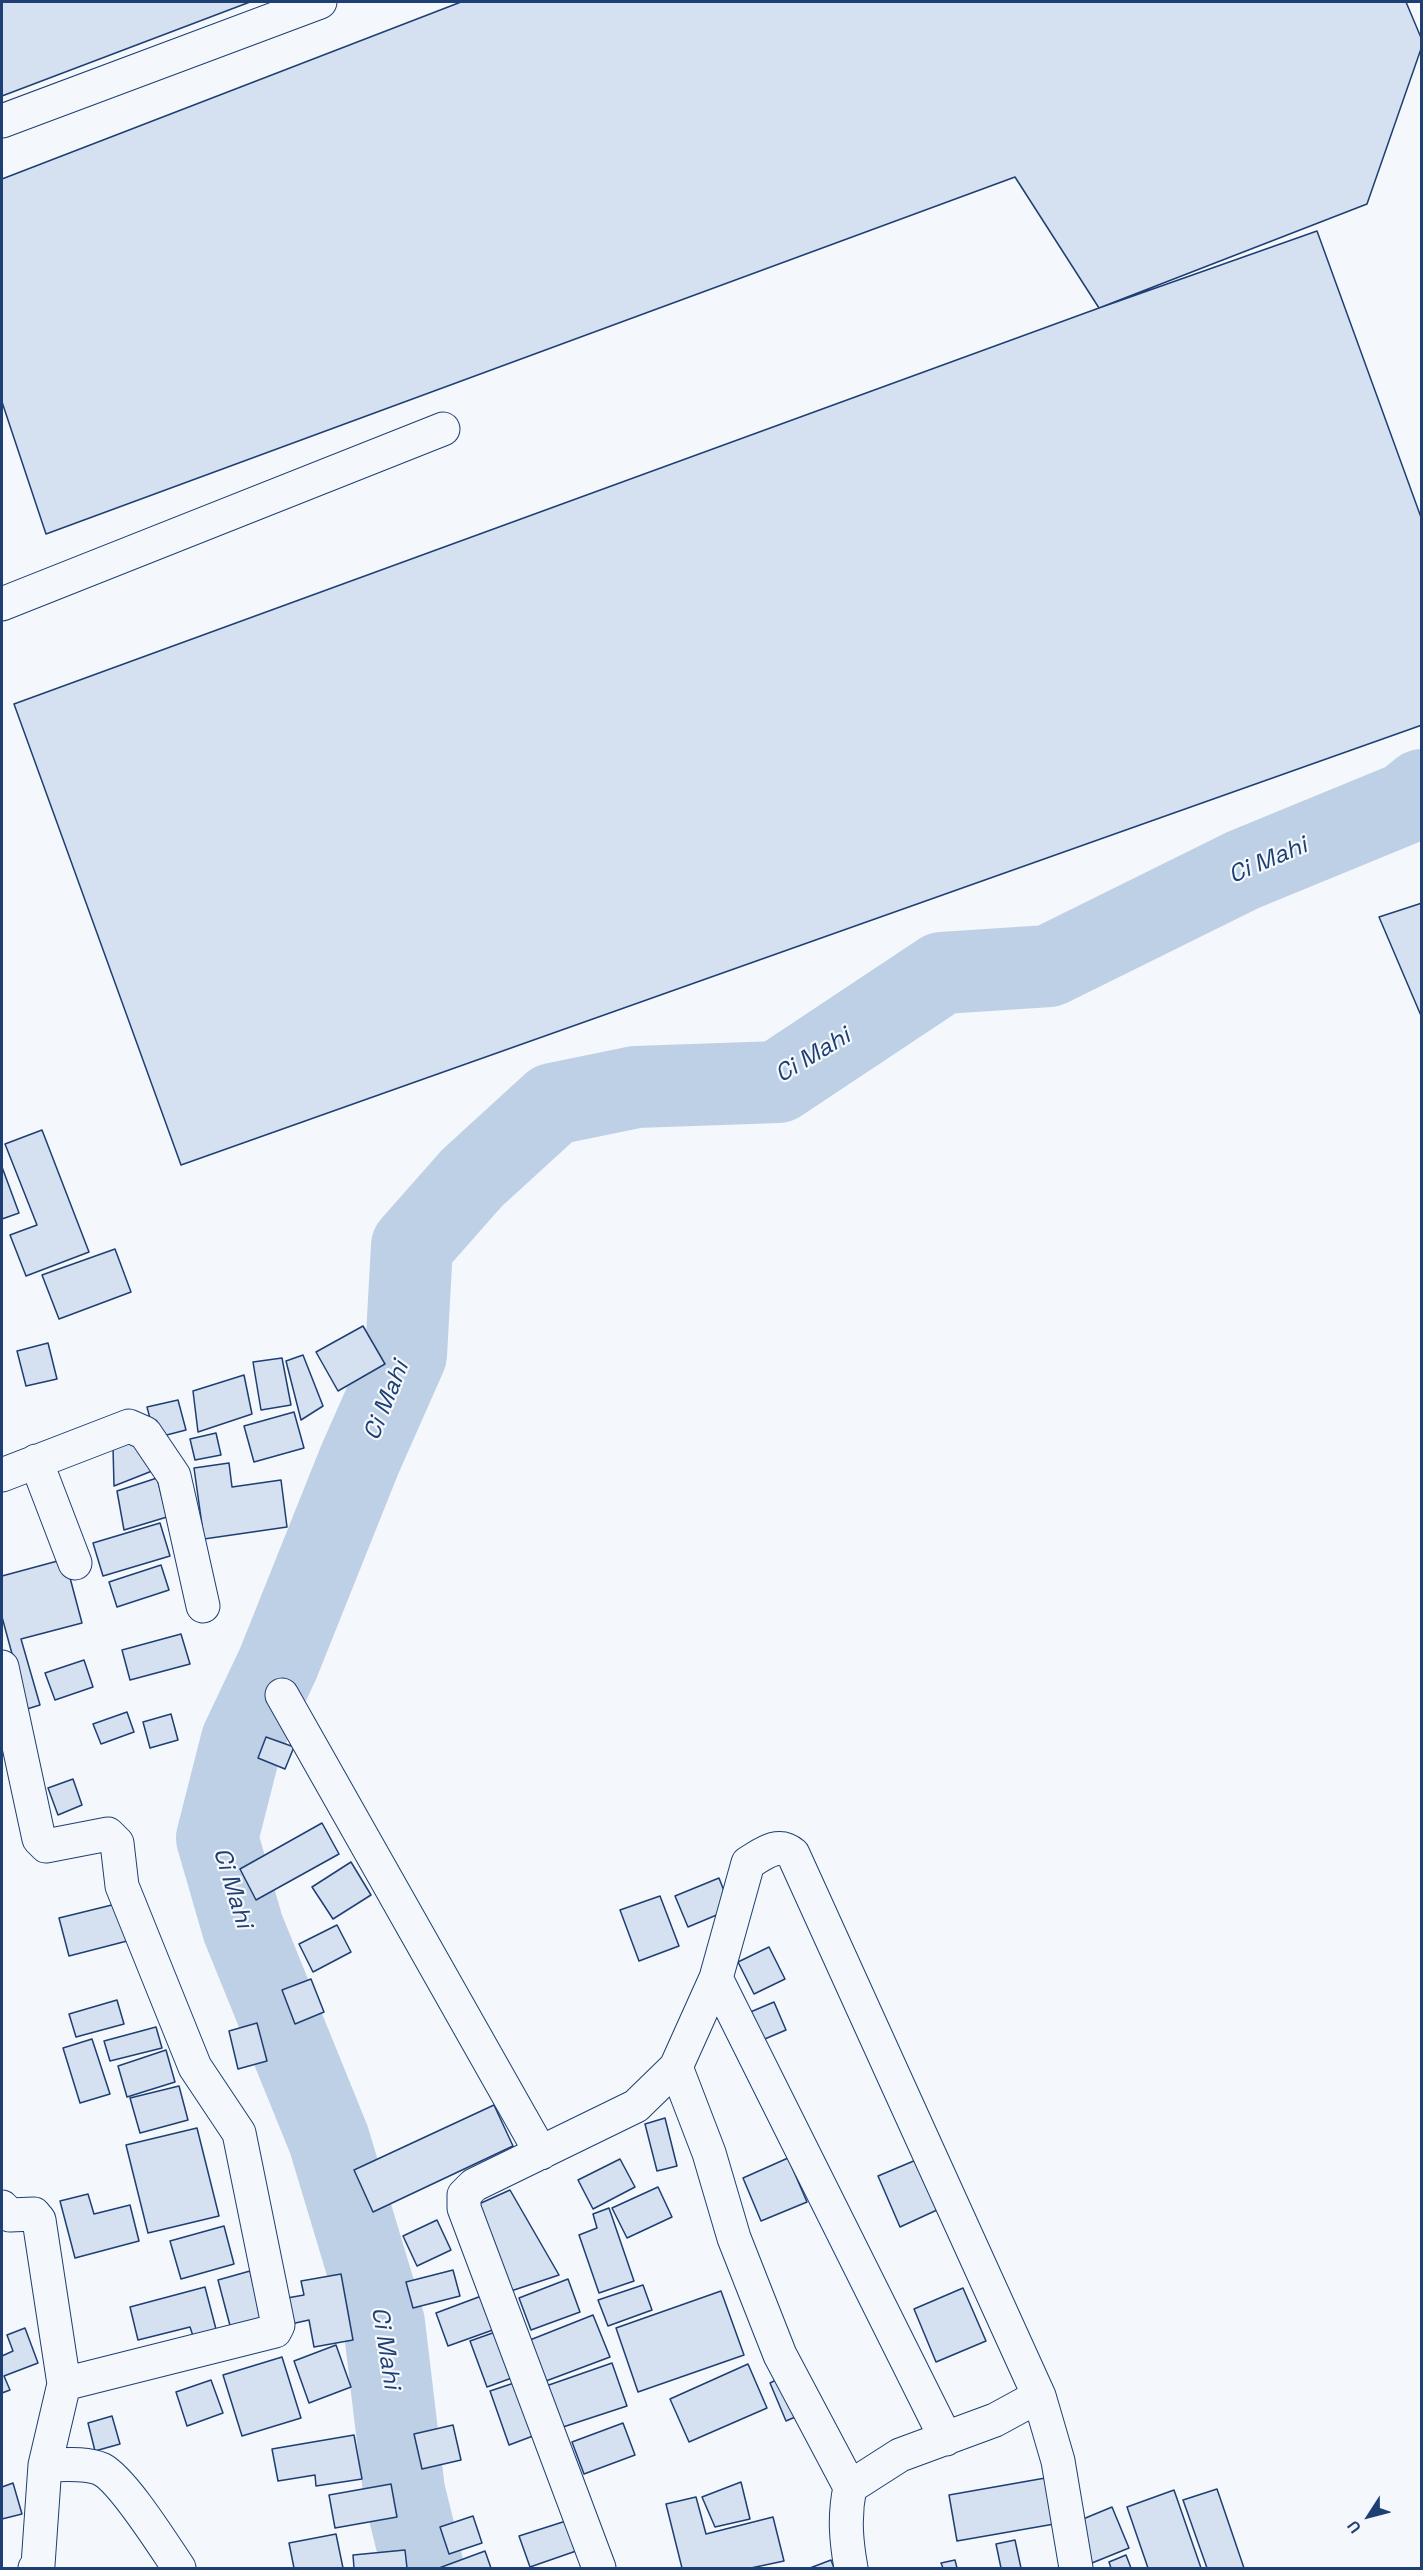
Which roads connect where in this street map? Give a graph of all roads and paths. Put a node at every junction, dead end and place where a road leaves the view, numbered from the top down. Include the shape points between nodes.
1 (320, 2) edge
2 (2, 121) edge
3 (442, 429) dead end
4 (2, 604) edge
5 (36, 1461) junction
6 (2, 1475) edge
7 (75, 1563) dead end
8 (203, 1606) dead end
9 (2, 1667) edge
10 (282, 1695) dead end
11 (716, 1978) junction
12 (676, 2067) junction
13 (541, 2152) junction
14 (2, 2208) edge
15 (64, 2384) junction
16 (1039, 2396) junction
17 (946, 2439) junction
18 (45, 2465) junction
19 (850, 2487) junction
20 (35, 2568) edge
21 (179, 2568) edge
22 (599, 2568) edge
23 (851, 2568) edge
24 (1076, 2568) edge

1 - 2 street
3 - 4 street
5 - 6 street
5 - 7 street
5 - 8 street via 129,1426 146,1432 174,1476
9 - 15 street via 39,1839 46,1846 108,1834 117,1843 122,1886 195,2067 239,2133 278,2325 275,2331
10 - 13 street
11 - 12 street
11 - 16 street via 748,1863 778,1847 786,1848 793,1854
11 - 17 street
12 - 13 street via 636,2106
12 - 19 street via 709,2154 734,2238 780,2355
13 - 22 street via 474,2185 464,2195 464,2208
14 - 15 street via 10,2215 34,2214 39,2220
15 - 18 street
16 - 17 street via 995,2420
16 - 24 street via 1058,2461
17 - 19 street via 900,2455
18 - 20 street
18 - 21 street via 86,2466 100,2469 112,2478
19 - 23 street via 845,2513

